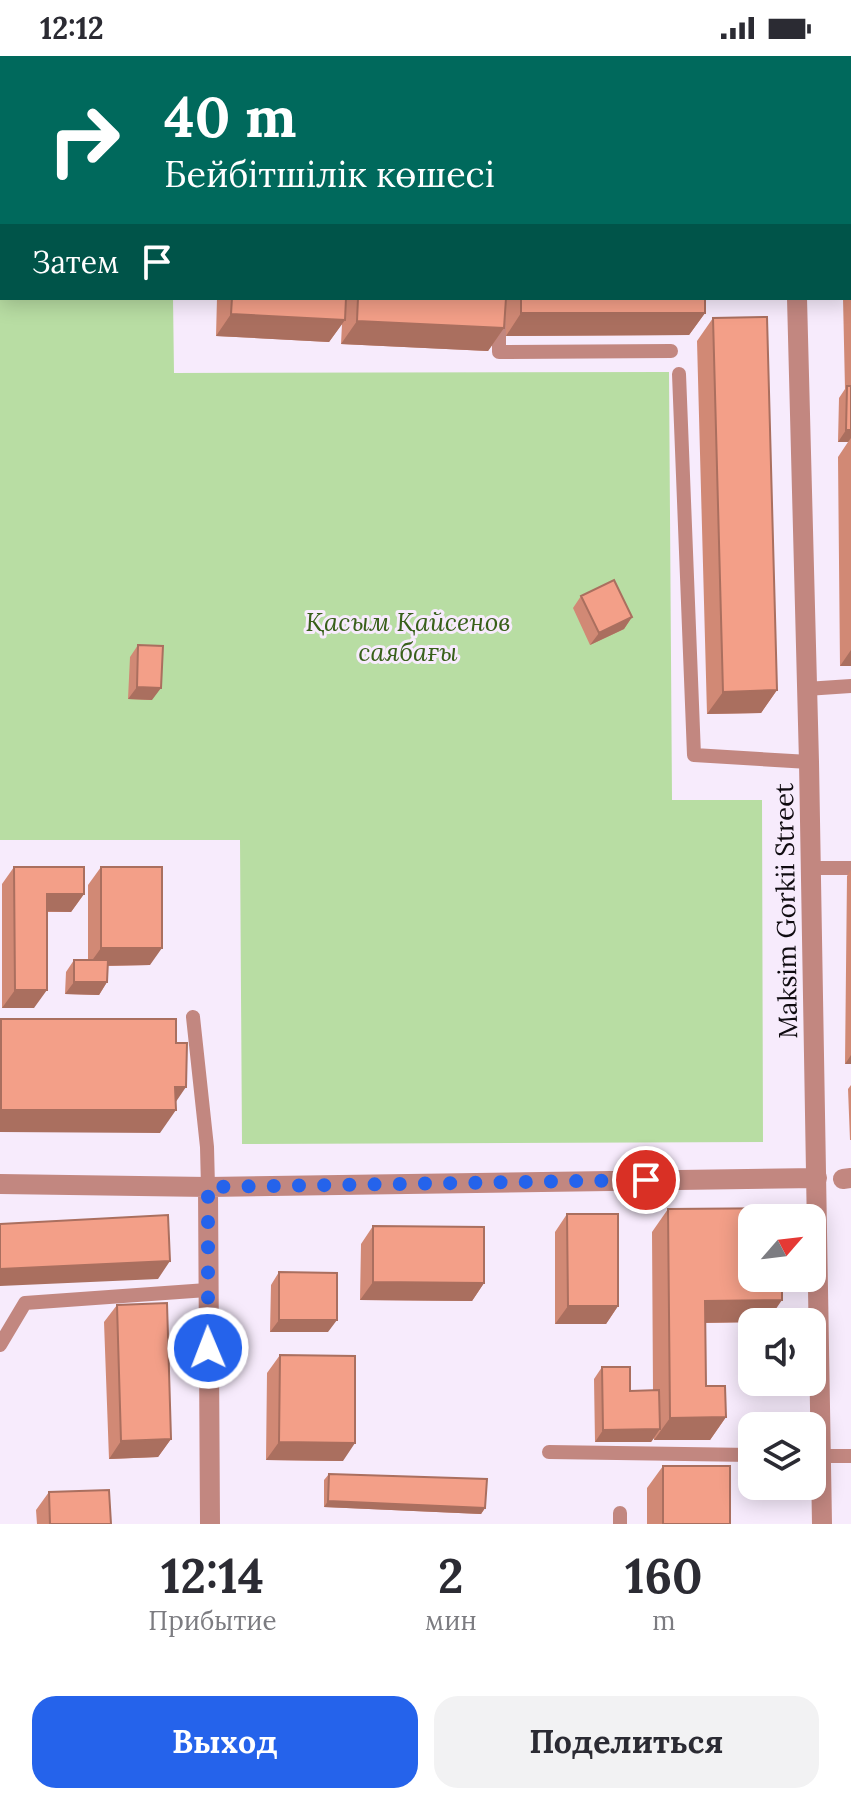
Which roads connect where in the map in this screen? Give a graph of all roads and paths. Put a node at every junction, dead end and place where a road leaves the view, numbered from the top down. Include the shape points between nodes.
1 (499, 300) edge
2 (797, 300) edge
3 (671, 351) dead end
4 (679, 374) dead end
5 (851, 686) edge
6 (806, 689) junction
7 (809, 762) junction
8 (811, 868) junction
9 (851, 868) edge
10 (193, 1017) dead end
11 (817, 1178) junction
12 (0, 1184) edge
13 (208, 1187) junction
14 (207, 1290) junction
15 (0, 1345) edge
16 (817, 1412) edge
17 (549, 1452) dead end
18 (738, 1455) edge
19 (826, 1456) edge
20 (851, 1456) edge
21 (820, 1500) edge
22 (210, 1524) edge
23 (822, 1524) edge

1 - 3 lane via 499,352
2 - 6 street, Maksim Gorkii Street
4 - 7 lane via 694,755
5 - 6 lane
6 - 7 street, Maksim Gorkii Street
7 - 8 street, Maksim Gorkii Street
8 - 9 lane
8 - 11 street, Maksim Gorkii Street
10 - 13 lane
11 - 13 street
11 - 16 street, Maksim Gorkii Street
12 - 13 street
13 - 14 street
14 - 15 lane via 25,1303
14 - 22 street
17 - 18 lane
19 - 20 lane
21 - 23 street, Maksim Gorkii Street

